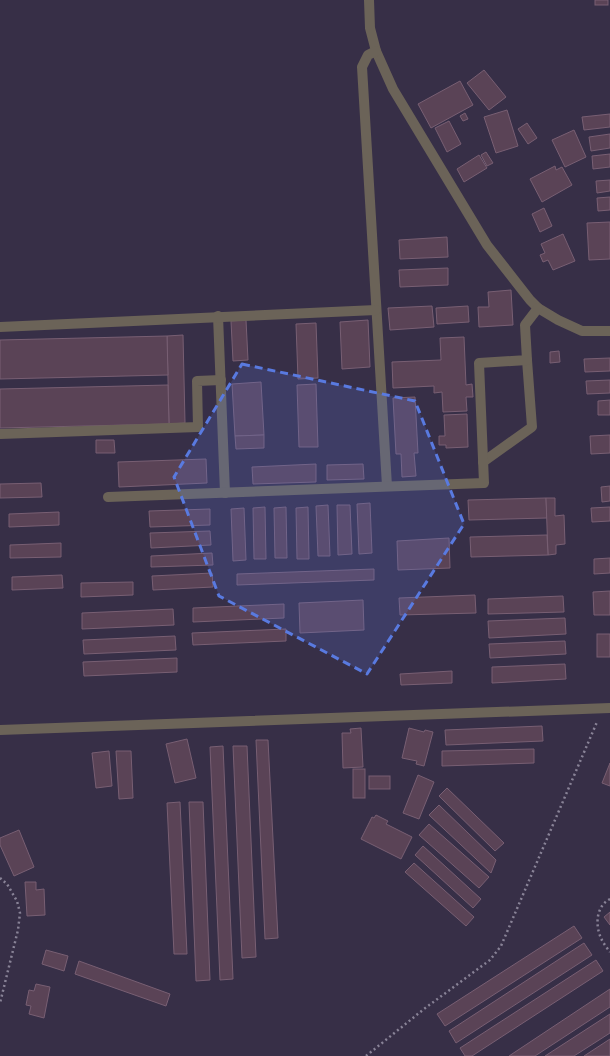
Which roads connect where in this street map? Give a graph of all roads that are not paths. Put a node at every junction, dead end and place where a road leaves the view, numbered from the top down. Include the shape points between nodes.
1 (369, 0) edge
2 (376, 51) junction
3 (538, 308) junction
4 (376, 310) junction
5 (218, 316) junction
6 (0, 327) edge
7 (610, 331) edge
8 (527, 360) junction
9 (221, 380) junction
10 (0, 434) edge
11 (484, 462) junction
12 (387, 486) junction
13 (225, 493) junction
14 (108, 497) dead end
15 (606, 708) edge
16 (0, 730) edge

1 - 2 street via 370,28
2 - 3 street via 393,89 488,245
2 - 4 street via 368,54 362,67
3 - 7 street via 582,331
3 - 8 street via 525,325
4 - 5 street
4 - 12 street
5 - 6 street
5 - 9 street
8 - 11 street via 532,427
8 - 11 street via 479,363
9 - 10 street via 197,381 198,427
9 - 13 street
11 - 12 street via 484,483
12 - 13 street
13 - 14 street
15 - 16 street

